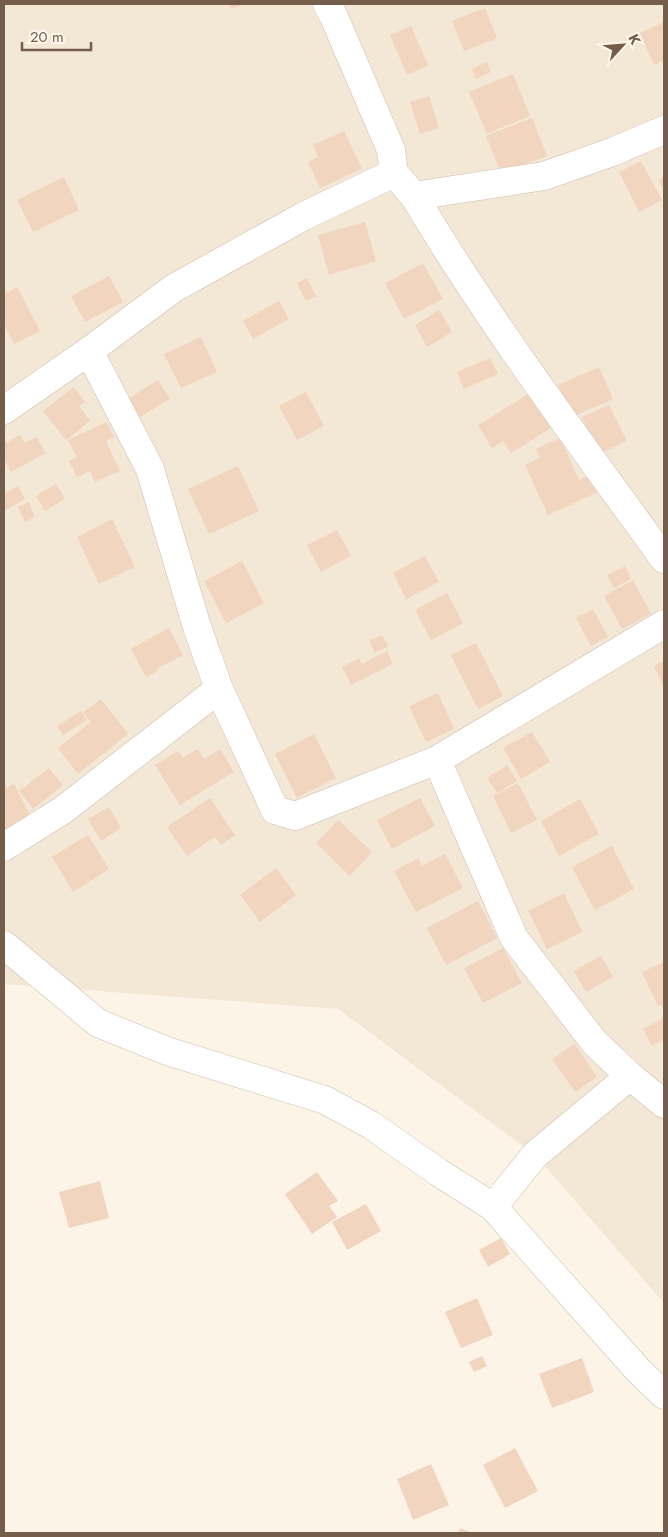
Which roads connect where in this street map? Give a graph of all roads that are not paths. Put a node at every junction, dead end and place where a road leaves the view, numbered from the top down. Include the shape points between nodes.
1 (327, 4) edge
2 (664, 130) edge
3 (394, 173) junction
4 (414, 196) junction
5 (90, 351) junction
6 (4, 410) edge
7 (664, 559) edge
8 (664, 624) edge
9 (219, 689) junction
10 (437, 760) junction
11 (4, 846) edge
12 (4, 944) edge
13 (4, 960) edge
14 (630, 1076) junction
15 (664, 1104) edge
16 (494, 1206) junction
17 (664, 1395) edge

1 - 3 street via 391,150
2 - 4 street via 544,176
3 - 4 street
3 - 5 street via 304,216 174,288
4 - 7 street via 494,323
5 - 6 street
5 - 9 street via 150,469
8 - 10 street
9 - 10 street via 275,810 295,816
9 - 11 street via 63,810
10 - 14 street via 514,938 596,1043
12 - 13 street
12 - 16 street via 98,1023 167,1051 325,1100 371,1125
14 - 15 street
14 - 16 street via 535,1155
16 - 17 street via 638,1370

